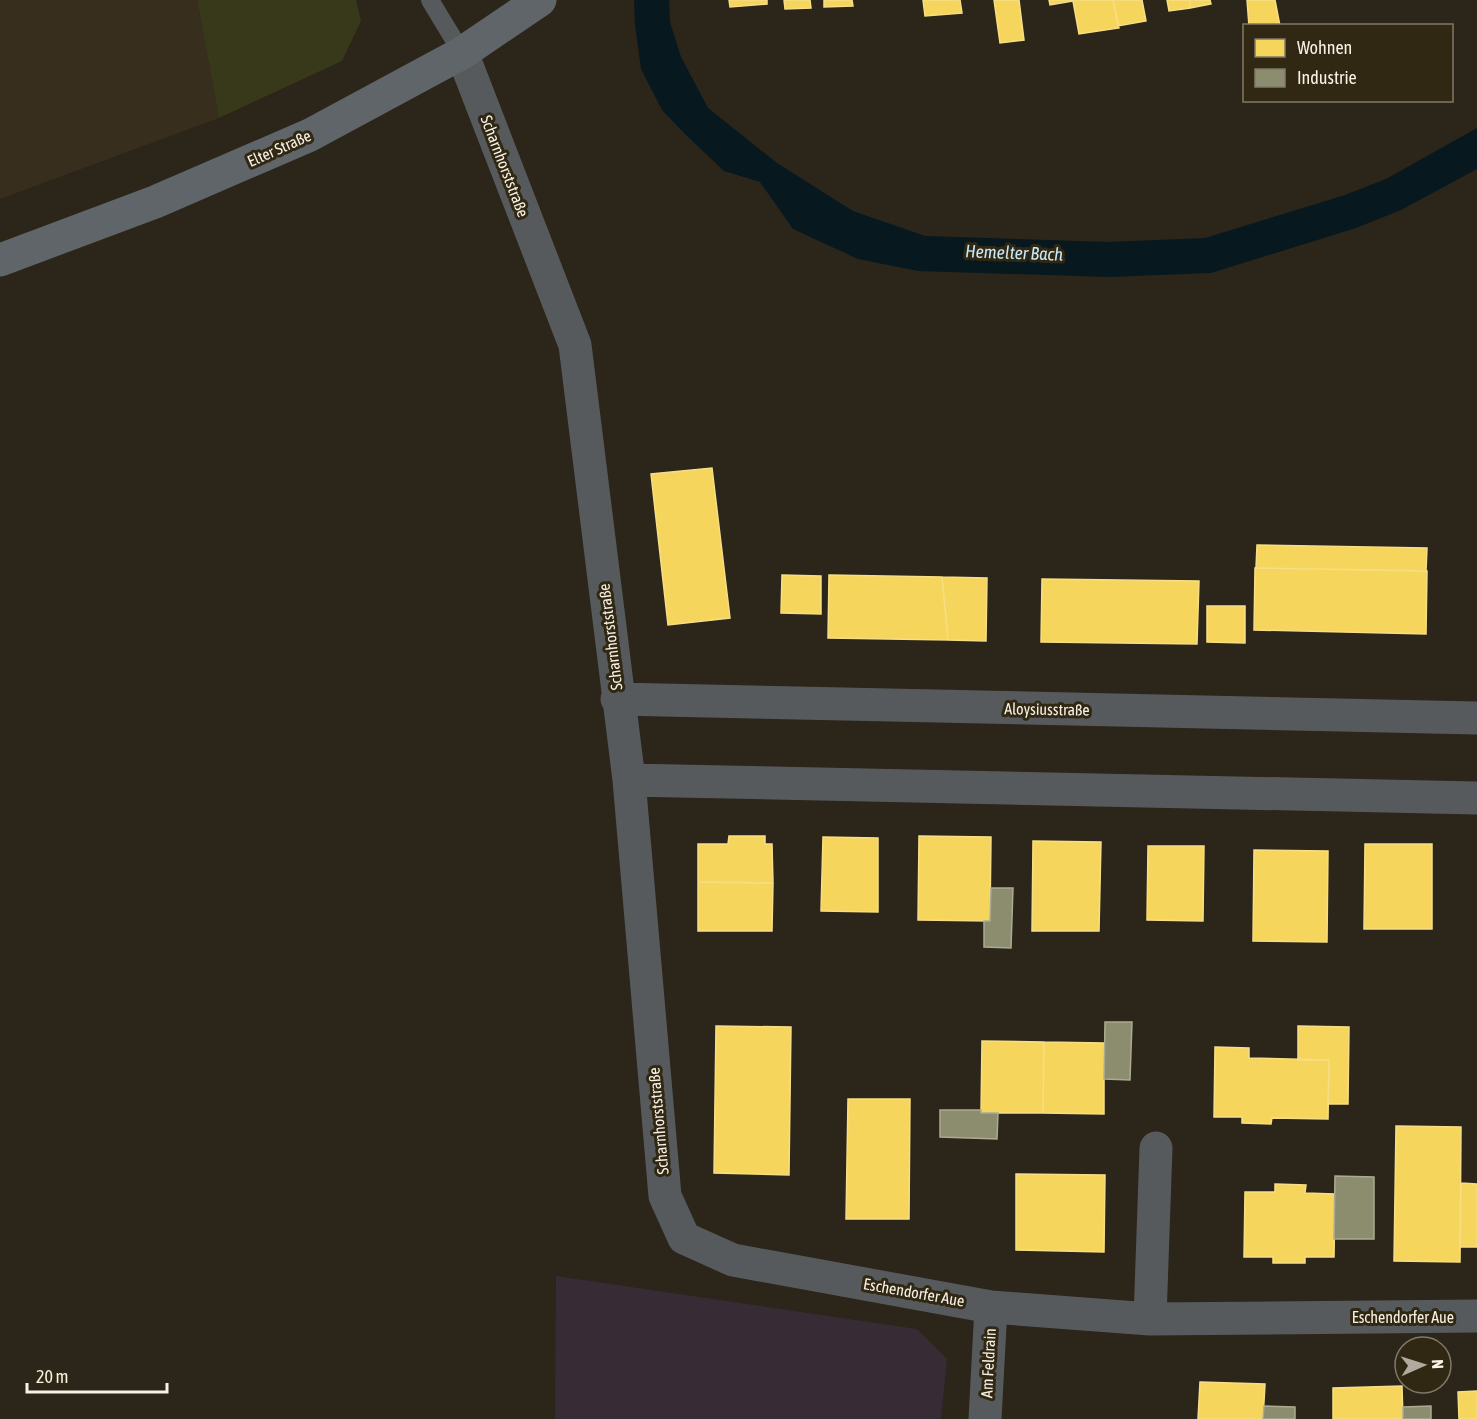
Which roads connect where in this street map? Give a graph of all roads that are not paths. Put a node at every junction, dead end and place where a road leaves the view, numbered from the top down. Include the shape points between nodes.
1 (430, 0) edge
2 (540, 0) edge
3 (462, 53) junction
4 (0, 260) edge
5 (617, 699) junction
6 (1477, 718) edge
7 (628, 780) junction
8 (1477, 798) edge
9 (1155, 1148) dead end
10 (684, 1238) joint
11 (992, 1306) junction
12 (1477, 1316) edge
13 (1150, 1319) junction
14 (985, 1419) edge

1 - 3 lane
2 - 3 main road, Elter Straße
3 - 4 main road, Elter Straße via 310,135 155,202
3 - 5 street, Scharnhorststraße via 575,345
5 - 6 street, Aloysiusstraße
5 - 7 street, Scharnhorststraße
7 - 8 street
7 - 10 street, Scharnhorststraße via 665,1196
9 - 13 street
10 - 11 street, Eschendorfer Aue via 733,1260
11 - 13 street, Eschendorfer Aue
11 - 14 street, Am Feldrain
12 - 13 street, Eschendorfer Aue

